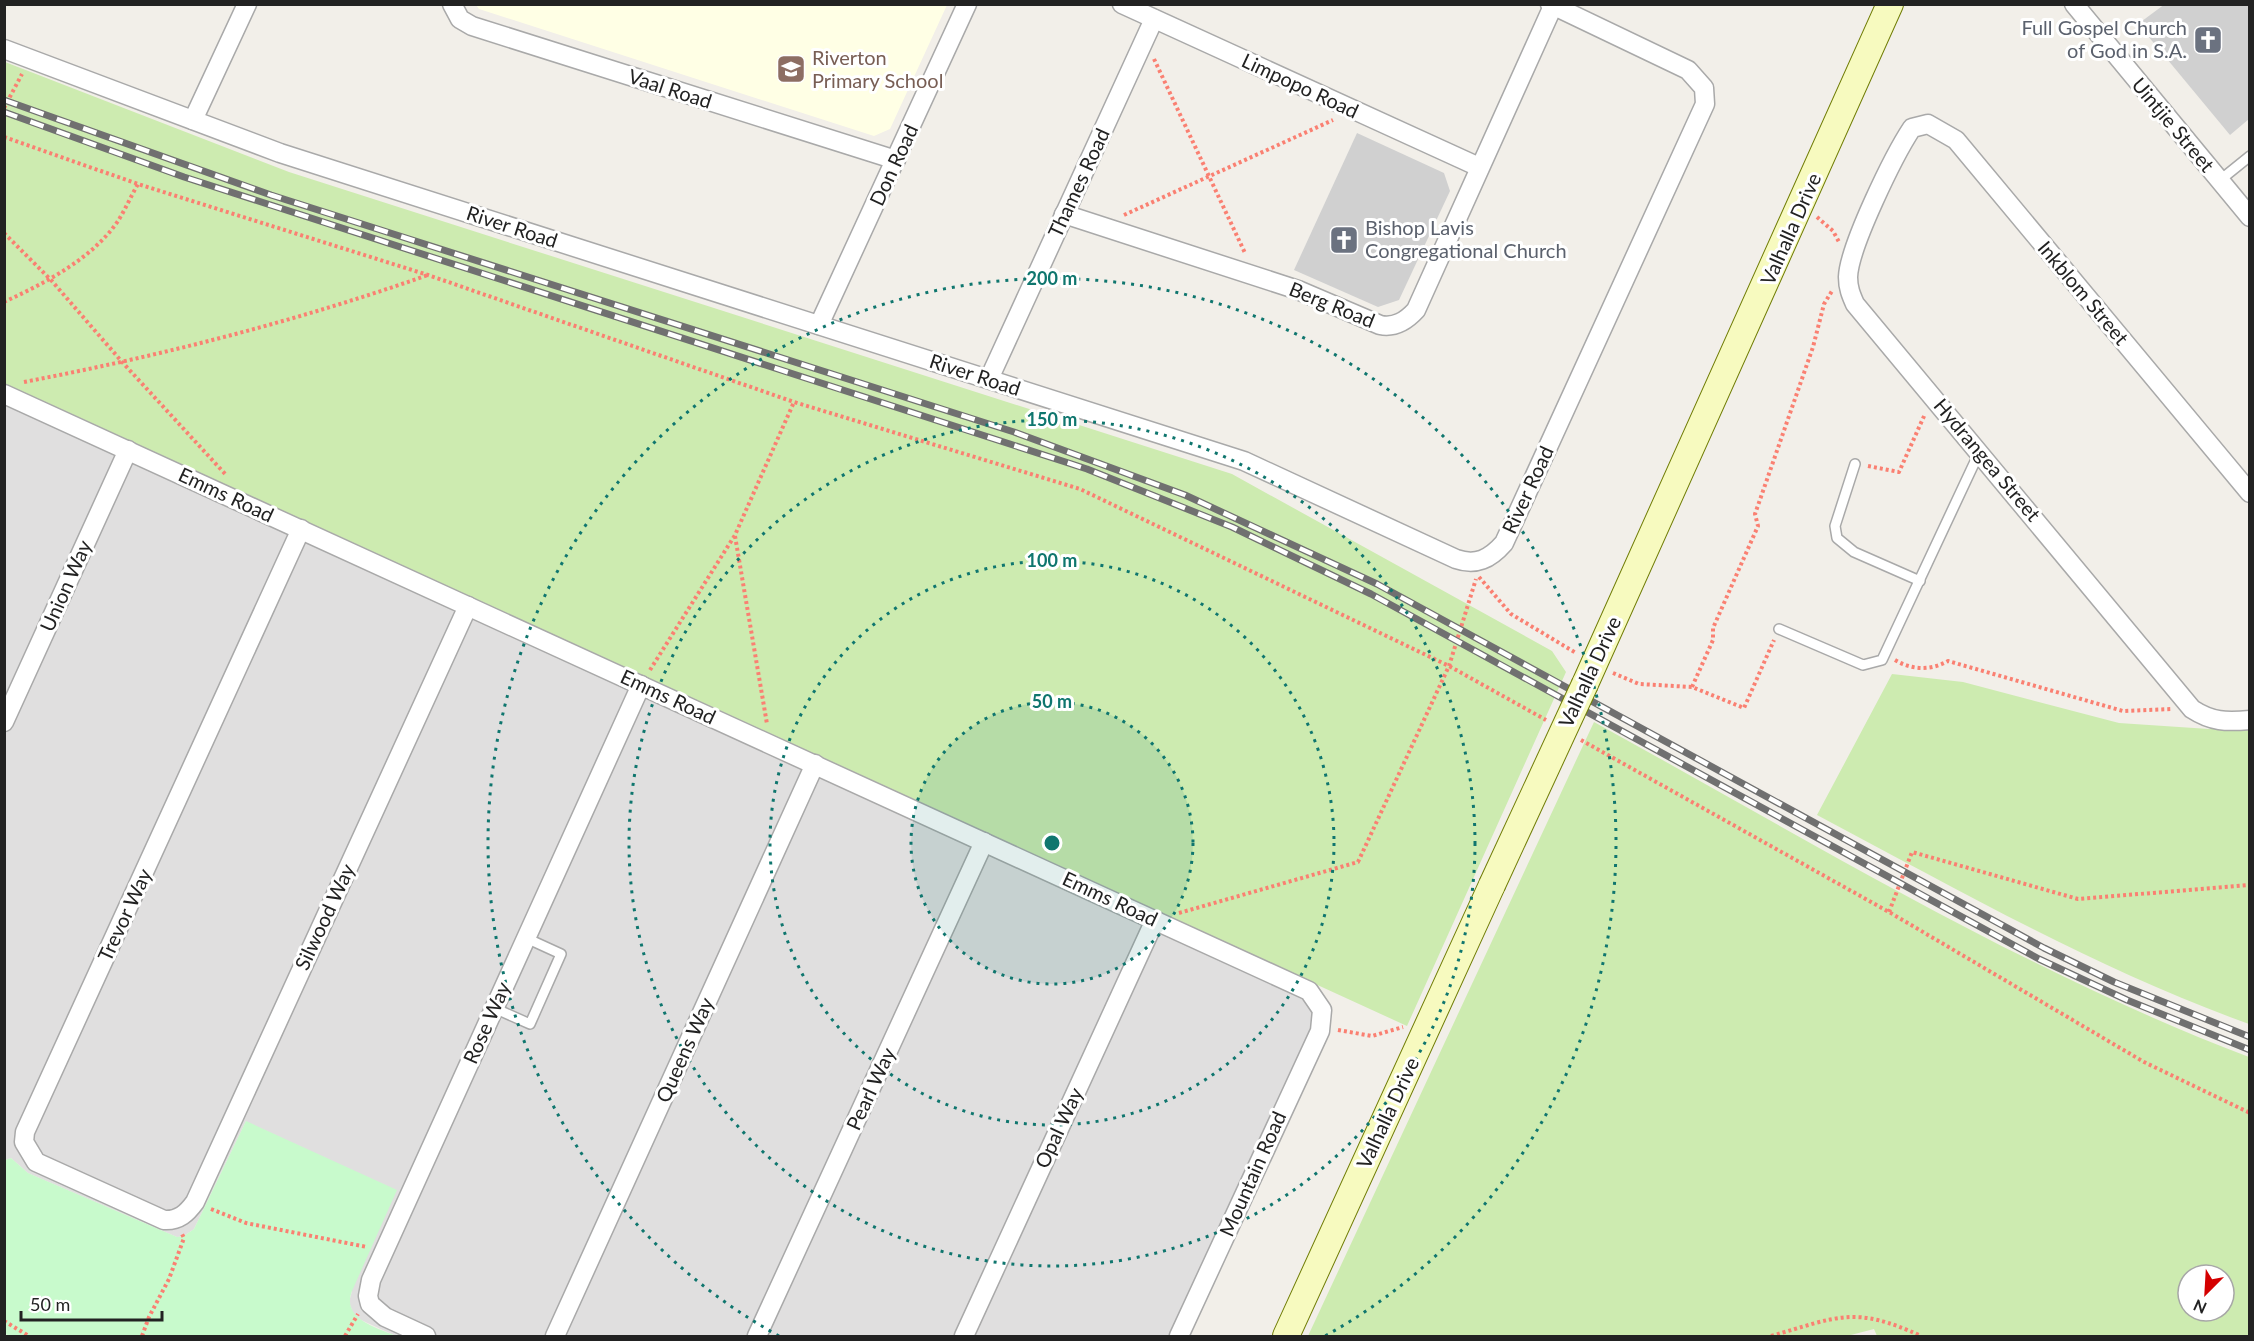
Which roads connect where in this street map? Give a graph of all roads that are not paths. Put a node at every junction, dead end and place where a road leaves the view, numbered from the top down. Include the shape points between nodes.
1 (247, 4) edge
2 (452, 4) edge
3 (967, 4) edge
4 (1122, 4) edge
5 (1890, 4) edge
6 (2074, 4) edge
7 (1552, 5) edge
8 (1154, 19) junction
9 (4, 49) edge
10 (193, 120) junction
11 (1905, 138) joint
12 (2250, 156) edge
13 (896, 160) junction
14 (1479, 167) junction
15 (2219, 181) junction
16 (1064, 214) junction
17 (2250, 217) edge
18 (819, 325) junction
19 (989, 379) junction
20 (8, 396) edge
21 (128, 450) junction
22 (1980, 450) junction
23 (1855, 464) road end
24 (2250, 493) edge
25 (301, 529) junction
26 (1920, 581) junction
27 (468, 606) junction
28 (1779, 629) road end
29 (641, 685) junction
30 (2250, 720) edge
31 (4, 722) edge
32 (815, 764) junction
33 (984, 842) junction
34 (1155, 920) junction
35 (526, 938) junction
36 (494, 1008) junction
37 (1322, 1017) joint
38 (174, 1221) joint
39 (426, 1336) edge
40 (555, 1336) edge
41 (758, 1336) edge
42 (963, 1336) edge
43 (1179, 1336) edge
44 (1286, 1336) edge

1 - 10 street
2 - 13 street, Vaal Road via 460,19 472,26
3 - 13 street, Don Road
4 - 8 street, Limpopo Road
5 - 44 main road, Valhalla Drive, bridge via 1585,684
6 - 15 street, Uintjie Street
7 - 14 street, Berg Road
7 - 19 street, River Road via 1688,70 1704,88 1705,104 1504,543 1480,568 1244,461
8 - 14 street, Limpopo Road
8 - 16 street, Thames Road
9 - 10 street, River Road
10 - 18 street, River Road via 280,153
11 - 22 street, Hydrangea Street via 1880,189 1850,269 1849,291 1855,304
11 - 24 street, Inkblom Street via 1912,128 1928,124 1956,140
12 - 15 lane
13 - 18 street, Don Road
14 - 16 street, Berg Road via 1416,310 1389,327 1298,290
15 - 17 street, Uintjie Street
16 - 19 street, Thames Road
18 - 19 street, River Road
20 - 21 street, Emms Road
21 - 25 street, Emms Road
21 - 31 street, Union Way
22 - 26 lane
22 - 30 street, Hydrangea Street via 2192,709 2216,722
23 - 26 lane via 1835,526 1837,538 1854,552
25 - 27 street, Emms Road
25 - 38 street, Trevor Way via 25,1132 24,1142 36,1162 164,1220
26 - 28 lane via 1882,660 1863,665
27 - 29 street, Emms Road
27 - 38 street, Silwood Way via 195,1202
29 - 32 street, Emms Road
29 - 35 street, Rose Way
32 - 33 street, Emms Road
32 - 40 street, Queens Way
33 - 34 street, Emms Road
33 - 41 street, Pearl Way
34 - 37 street, Emms Road via 1302,986 1315,996
34 - 42 street, Opal Way
35 - 36 street, Rose Way
35 - 36 lane via 561,954 530,1024
36 - 39 street, Rose Way via 371,1280 370,1304 385,1317
37 - 43 street, Mountain Road

